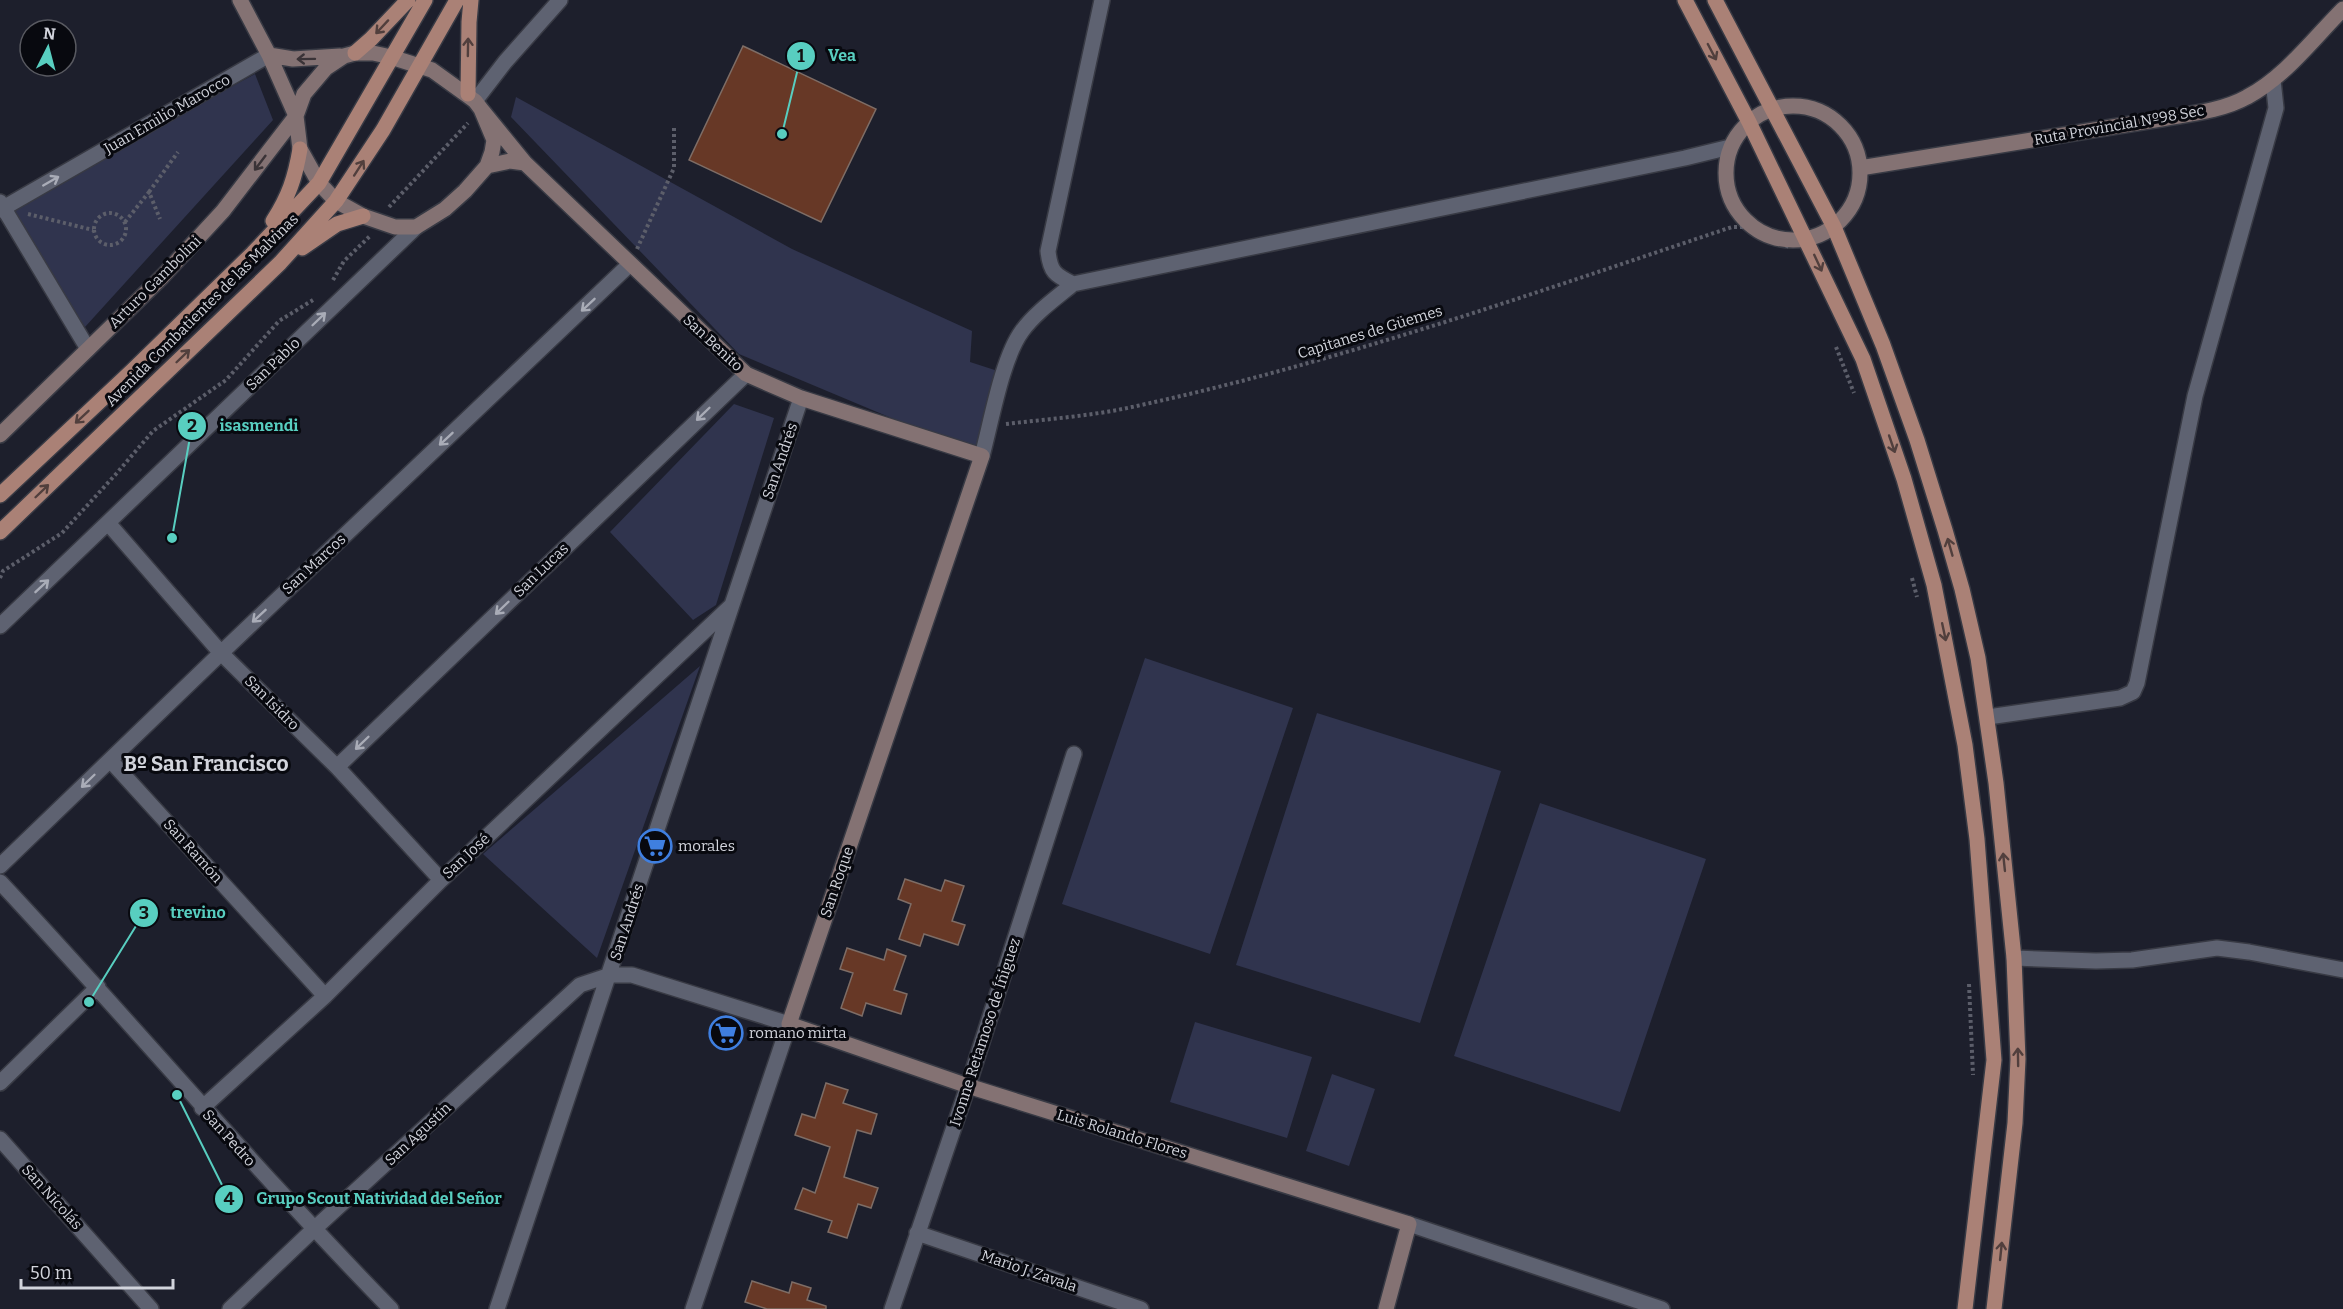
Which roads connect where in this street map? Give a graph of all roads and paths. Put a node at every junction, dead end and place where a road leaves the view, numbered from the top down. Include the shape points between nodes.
1 (240, 0) edge
2 (408, 0) edge
3 (425, 0) edge
4 (457, 0) edge
5 (471, 0) edge
6 (560, 0) edge
7 (1102, 0) edge
8 (1684, 0) edge
9 (1715, 0) edge
10 (2343, 9) edge
11 (350, 54) junction
12 (269, 55) junction
13 (391, 57) junction
14 (420, 66) junction
15 (2273, 80) junction
16 (475, 101) junction
17 (1772, 109) junction
18 (296, 116) junction
19 (1749, 122) junction
20 (674, 126) dead end
21 (1730, 147) junction
22 (300, 149) junction
23 (178, 152) dead end
24 (525, 163) junction
25 (487, 166) junction
26 (1860, 168) junction
27 (319, 183) junction
28 (149, 192) junction
29 (336, 201) junction
30 (1, 207) edge
31 (160, 219) dead end
32 (370, 219) junction
33 (125, 222) junction
34 (416, 227) junction
35 (1752, 227) junction
36 (1834, 227) junction
37 (93, 230) junction
38 (1770, 237) junction
39 (1807, 239) junction
40 (1794, 250) dead end
41 (253, 253) junction
42 (280, 263) junction
43 (630, 264) junction
44 (1073, 284) junction
45 (329, 285) dead end
46 (317, 296) dead end
47 (1833, 339) dead end
48 (88, 349) junction
49 (746, 374) junction
50 (801, 398) junction
51 (1858, 402) dead end
52 (999, 425) dead end
53 (0, 435) edge
54 (982, 456) junction
55 (0, 495) edge
56 (108, 523) junction
57 (0, 532) edge
58 (1910, 572) dead end
59 (0, 578) edge
60 (1918, 603) dead end
61 (732, 604) junction
62 (0, 626) edge
63 (221, 652) junction
64 (1988, 717) junction
65 (1074, 754) dead end
66 (110, 760) junction
67 (337, 767) junction
68 (0, 866) edge
69 (441, 880) junction
70 (0, 882) edge
71 (2013, 958) junction
72 (2343, 970) edge
73 (610, 975) junction
74 (1968, 980) dead end
75 (580, 985) joint
76 (98, 987) junction
77 (325, 996) junction
78 (789, 1024) junction
79 (0, 1083) edge
80 (1972, 1085) dead end
81 (968, 1086) junction
82 (202, 1108) junction
83 (0, 1139) edge
84 (1409, 1224) junction
85 (313, 1230) junction
86 (917, 1233) junction
87 (152, 1309) edge
88 (230, 1309) edge
89 (391, 1309) edge
90 (497, 1309) edge
91 (693, 1309) edge
92 (892, 1309) edge
93 (1141, 1309) edge
94 (1386, 1309) edge
95 (1662, 1309) edge
96 (1965, 1309) edge
97 (1994, 1309) edge

1 - 12 street
2 -> 11 main road via 371,39
3 - 13 main road, Avenida Combatientes de las Malvinas
4 - 14 main road, Avenida Combatientes de las Malvinas
16 -> 5 main road
6 - 16 street
7 - 44 street via 1048,250 1049,266
8 -> 19 main road
9 - 17 main road
10 - 15 street, Ruta Provincial Nº98 Sec
11 -> 12 street via 293,59
11 - 13 street, San Benito
11 - 18 street, Arturo Gambolini via 315,79
12 - 18 street
30 -> 12 street, Juan Emilio Marocco
13 - 14 street, San Benito
13 - 27 main road, Avenida Combatientes de las Malvinas
14 - 16 street, San Benito via 432,70
29 -> 14 main road, Avenida Combatientes de las Malvinas
15 - 26 street, Ruta Provincial Nº98 Sec via 2245,98 2200,111
15 - 64 street via 2276,108 2195,396 2138,683 2133,692 2120,698
16 - 24 street, San Benito
16 - 25 street via 494,140
16 - 32 path
17 - 19 street
17 - 26 street via 1812,108 1831,117 1856,148
17 - 36 main road
18 - 22 street
18 -> 48 street, Arturo Gambolini via 223,211
19 - 21 street
19 - 39 main road
20 - 43 path via 674,168
21 - 35 street via 1725,169 1727,191 1737,211
21 - 44 street
22 - 27 street
22 - 41 main road via 286,201
23 - 28 path
24 - 25 street via 510,161
24 - 43 street, San Benito
25 - 34 street via 445,209
26 - 36 street via 1858,190 1849,211
27 - 29 street
27 - 41 main road, Avenida Combatientes de las Malvinas
28 - 31 path
28 - 33 path
29 - 32 street
29 - 42 main road, Avenida Combatientes de las Malvinas
30 - 37 path
30 - 48 street
32 - 34 street via 394,227
32 - 42 main road via 337,224
32 - 45 path via 371,235 344,261
33 - 37 path via 116,214 104,213
33 - 37 path via 125,236 112,246 97,240
56 -> 34 street, San Pablo
35 - 38 street
35 - 52 path, Capitanes de Güemes via 1732,227 1297,367 1130,407
36 - 39 street
64 -> 36 main road via 1962,589 1920,451 1883,345
38 - 39 street via 1788,241
38 - 40 path
39 -> 96 main road via 1863,359 1904,479 1934,585 1965,745 1977,839 1994,1060
41 -> 55 main road, Avenida Combatientes de las Malvinas
57 -> 42 main road, Avenida Combatientes de las Malvinas
43 - 49 street, San Benito
43 -> 63 street, San Marcos
44 - 54 street via 1020,333 1004,373
46 - 59 path via 279,321 226,380 153,430 62,533 3,571
47 - 51 path
48 - 53 street, Arturo Gambolini
49 - 50 street, San Benito
49 -> 67 street, San Lucas
50 - 54 street, San Benito
50 - 61 street, San Andrés
54 - 78 street, San Roque
62 -> 56 street, San Pablo
56 - 63 street, San Isidro
58 - 60 path
61 - 69 street, San José
61 - 73 street, San Andrés
63 - 66 street, San Marcos
63 - 67 street, San Isidro
71 -> 64 main road
65 - 81 street, Ivonne Retamoso de Íñiguez
66 -> 68 street, San Marcos
66 - 77 street, San Ramón
67 - 69 street, San Isidro
69 - 77 street, San José
70 - 76 street, San Pedro
71 - 72 street via 2132,960 2217,948
97 -> 71 main road via 2018,1093
73 - 75 street, Luis Rolando Flores
73 - 78 street, Luis Rolando Flores via 632,975
73 - 90 street, San Andrés
74 - 80 path
75 - 85 street, San Agustín
76 - 79 street
76 - 82 street, San Pedro
77 - 82 street, San José
78 - 81 street, Luis Rolando Flores
78 - 91 street, San Roque
81 - 84 street, Luis Rolando Flores
81 - 86 street, Ivonne Retamoso de Íñiguez
82 - 85 street, San Pedro
83 - 87 street, San Nicolás
84 - 94 street
84 - 95 street, Luis Rolando Flores
85 - 88 street, San Agustín
85 - 89 street, San Pedro
86 - 92 street, Ivonne Retamoso de Íñiguez
86 - 93 street, Mario J. Zavala

